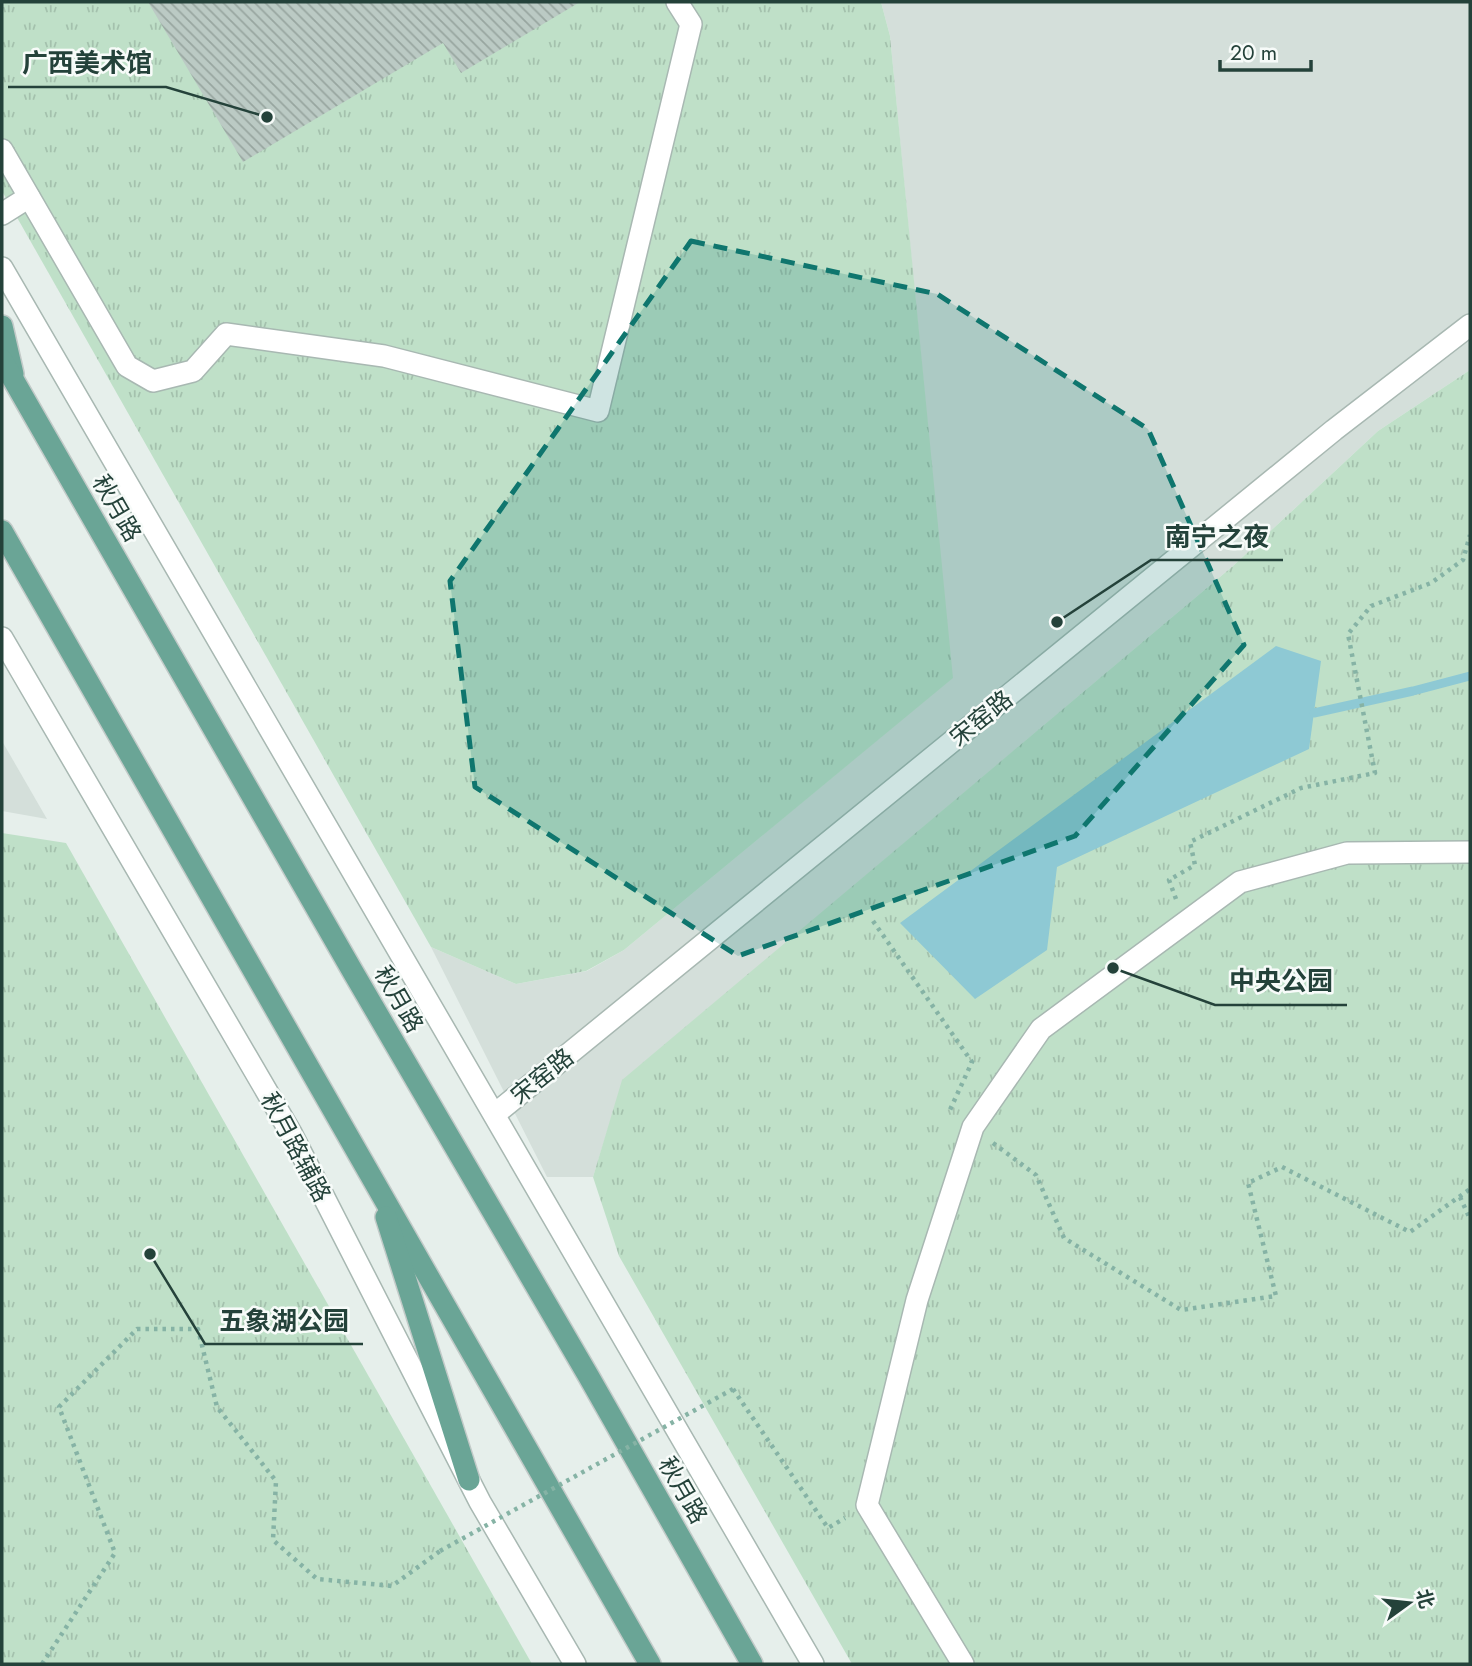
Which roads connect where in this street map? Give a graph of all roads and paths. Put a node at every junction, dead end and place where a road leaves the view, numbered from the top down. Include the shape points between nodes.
1 (677, 2) edge
2 (2, 150) edge
3 (29, 197) junction
4 (2, 214) edge
5 (2, 268) edge
6 (1470, 325) edge
7 (2, 326) edge
8 (2, 360) edge
9 (15, 383) junction
10 (2, 531) edge
11 (1470, 535) edge
12 (1463, 560) junction
13 (1470, 561) edge
14 (2, 638) edge
15 (1470, 852) edge
16 (873, 921) dead end
17 (1184, 922) junction
18 (495, 1114) junction
19 (973, 1127) junction
20 (374, 1179) junction
21 (1470, 1189) edge
22 (1460, 1196) junction
23 (1470, 1219) edge
24 (468, 1480) junction
25 (867, 1505) junction
26 (42, 1664) edge
27 (575, 1664) edge
28 (650, 1664) edge
29 (752, 1664) edge
30 (813, 1664) edge
31 (963, 1664) edge

1 - 3 street via 691,24 598,411 384,356 226,334 193,371 153,381 127,366
2 - 3 street
3 - 4 street
5 - 18 street
6 - 18 street, 宋窑路 via 1334,430
7 - 9 main road
8 - 9 main road, 秋月路
9 - 29 main road, 秋月路
10 - 20 main road
11 - 12 path
12 - 13 path
12 - 17 path via 1431,583 1371,606 1348,634 1375,774 1301,788 1190,842 1195,865 1170,880
14 - 24 street, 秋月路辅路 via 290,1133
15 - 17 street via 1347,853 1240,882
16 - 19 path via 972,1062 947,1116
17 - 19 street via 1041,1029
18 - 30 street
19 - 22 path via 1036,1175 1064,1238 1181,1310 1276,1296 1248,1183 1282,1167 1410,1232
19 - 25 street via 917,1300
20 - 24 main road
20 - 28 main road
21 - 22 path
22 - 23 path
24 - 27 street, 秋月路辅路
25 - 26 path, bridge via 828,1528 733,1389 440,1551 392,1586 317,1579 273,1540 276,1480 217,1408 198,1329 136,1329 59,1407 115,1553
25 - 31 street

